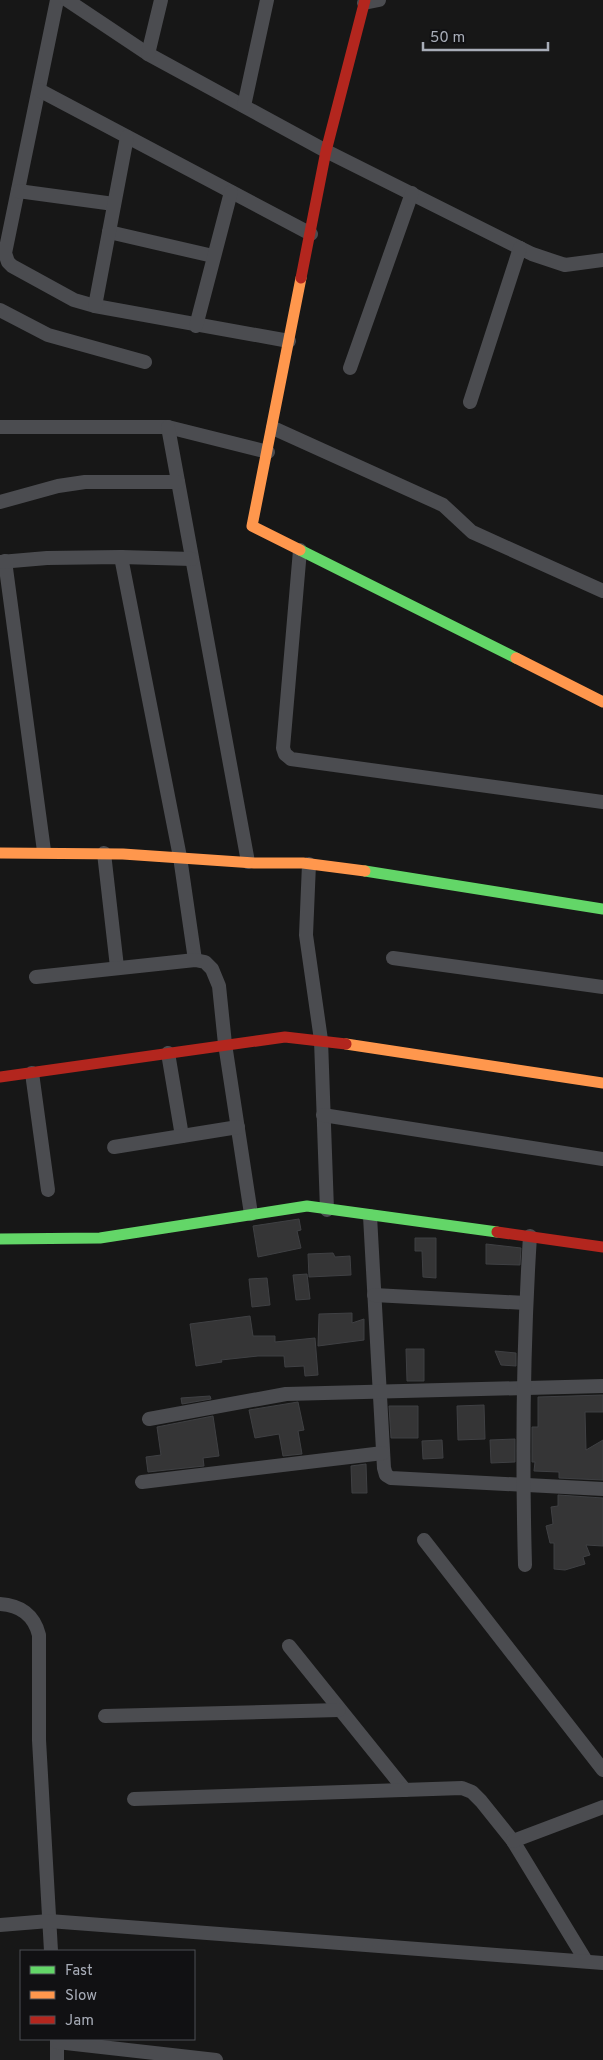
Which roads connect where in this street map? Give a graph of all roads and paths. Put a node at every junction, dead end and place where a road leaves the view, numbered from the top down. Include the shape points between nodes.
1 (57, 0) edge
2 (67, 0) edge
3 (161, 0) edge
4 (267, 0) edge
5 (379, 0) edge
6 (364, 1) edge
7 (148, 54) junction
8 (39, 90) junction
9 (244, 106) junction
10 (127, 137) junction
11 (326, 151) junction
12 (18, 191) junction
13 (231, 192) junction
14 (412, 193) junction
15 (114, 204) junction
16 (109, 232) junction
17 (311, 234) junction
18 (520, 248) junction
19 (213, 256) junction
20 (603, 260) edge
21 (95, 306) junction
22 (0, 310) edge
23 (196, 326) junction
24 (289, 341) junction
25 (145, 362) dead end
26 (350, 368) dead end
27 (470, 402) dead end
28 (0, 427) edge
29 (168, 427) junction
30 (273, 428) junction
31 (268, 452) junction
32 (178, 482) junction
33 (0, 502) edge
34 (300, 550) junction
35 (121, 557) junction
36 (192, 559) junction
37 (3, 562) edge
38 (603, 591) edge
39 (603, 702) edge
40 (603, 802) edge
41 (44, 851) junction
42 (0, 852) edge
43 (104, 853) junction
44 (180, 856) junction
45 (248, 862) junction
46 (309, 864) junction
47 (603, 909) edge
48 (393, 958) dead end
49 (195, 960) junction
50 (117, 967) junction
51 (36, 977) dead end
52 (603, 986) edge
53 (321, 1040) junction
54 (225, 1044) junction
55 (168, 1052) junction
56 (32, 1073) junction
57 (0, 1077) edge
58 (603, 1084) edge
59 (323, 1115) junction
60 (238, 1127) junction
61 (182, 1136) junction
62 (114, 1147) dead end
63 (603, 1158) edge
64 (48, 1190) dead end
65 (326, 1210) junction
66 (251, 1214) junction
67 (370, 1216) junction
68 (530, 1236) junction
69 (0, 1239) edge
70 (603, 1247) edge
71 (374, 1295) junction
72 (526, 1303) junction
73 (603, 1386) edge
74 (524, 1387) junction
75 (380, 1391) junction
76 (149, 1419) dead end
77 (383, 1453) junction
78 (142, 1482) dead end
79 (523, 1484) junction
80 (603, 1489) edge
81 (424, 1540) dead end
82 (525, 1565) dead end
83 (0, 1604) edge
84 (289, 1646) dead end
85 (340, 1710) junction
86 (105, 1716) dead end
87 (603, 1770) edge
88 (405, 1790) junction
89 (134, 1799) dead end
90 (603, 1807) edge
91 (513, 1841) junction
92 (49, 1921) junction
93 (0, 1925) edge
94 (51, 1950) edge
95 (586, 1961) junction
96 (603, 1963) edge
97 (57, 2040) edge
98 (57, 2060) edge
99 (216, 2060) edge

1 - 8 street
2 - 7 street
3 - 7 street
4 - 9 street
5 - 6 street
6 - 11 street
7 - 9 street
8 - 10 street
8 - 12 street
9 - 11 street
10 - 13 street
10 - 15 street
11 - 14 street
11 - 17 street
12 - 15 street
12 - 21 street via 5,253 8,262 74,300
13 - 17 street
13 - 19 street
14 - 18 street
14 - 26 street
15 - 16 street
16 - 19 street
16 - 21 street
17 - 24 street
18 - 20 street via 565,265
18 - 27 street
19 - 23 street
21 - 23 street
22 - 25 street via 48,335
23 - 24 street
24 - 30 street
28 - 29 street
29 - 31 street
29 - 32 street
30 - 31 street
30 - 38 street via 444,505 472,532
31 - 34 street via 252,526
32 - 33 street via 85,482
32 - 36 street
34 - 39 street
34 - 40 street via 283,748 291,759
35 - 36 street
35 - 37 street
35 - 44 street
36 - 45 street
37 - 41 street
41 - 42 street
41 - 43 street
43 - 44 street
43 - 50 street
44 - 45 street
44 - 49 street
45 - 46 street
46 - 47 street
46 - 53 street via 306,935
48 - 52 street
49 - 50 street
49 - 54 street via 212,968 219,986
50 - 51 street
53 - 54 street via 285,1037
53 - 58 street
53 - 59 street
54 - 55 street
54 - 60 street
55 - 56 street
55 - 61 street
56 - 57 street
56 - 64 street
59 - 63 street
59 - 65 street
60 - 61 street
60 - 66 street
61 - 62 street
65 - 66 street via 307,1206
65 - 67 street
66 - 69 street via 100,1238
67 - 68 street
67 - 71 street
68 - 70 street
68 - 72 street
71 - 72 street
71 - 75 street
72 - 74 street
73 - 74 street
74 - 75 street
74 - 79 street
75 - 76 street via 286,1394
75 - 77 street
77 - 78 street
77 - 79 street via 386,1474 390,1478
79 - 80 street
79 - 82 street
81 - 87 street
83 - 92 street via 31,1616 39,1635 38,1740
84 - 85 street
85 - 86 street
85 - 88 street
88 - 89 street
88 - 91 street via 462,1788 472,1792
90 - 91 street
91 - 95 street
92 - 93 street
92 - 94 street
92 - 95 street
95 - 96 street
97 - 98 street
97 - 99 street

